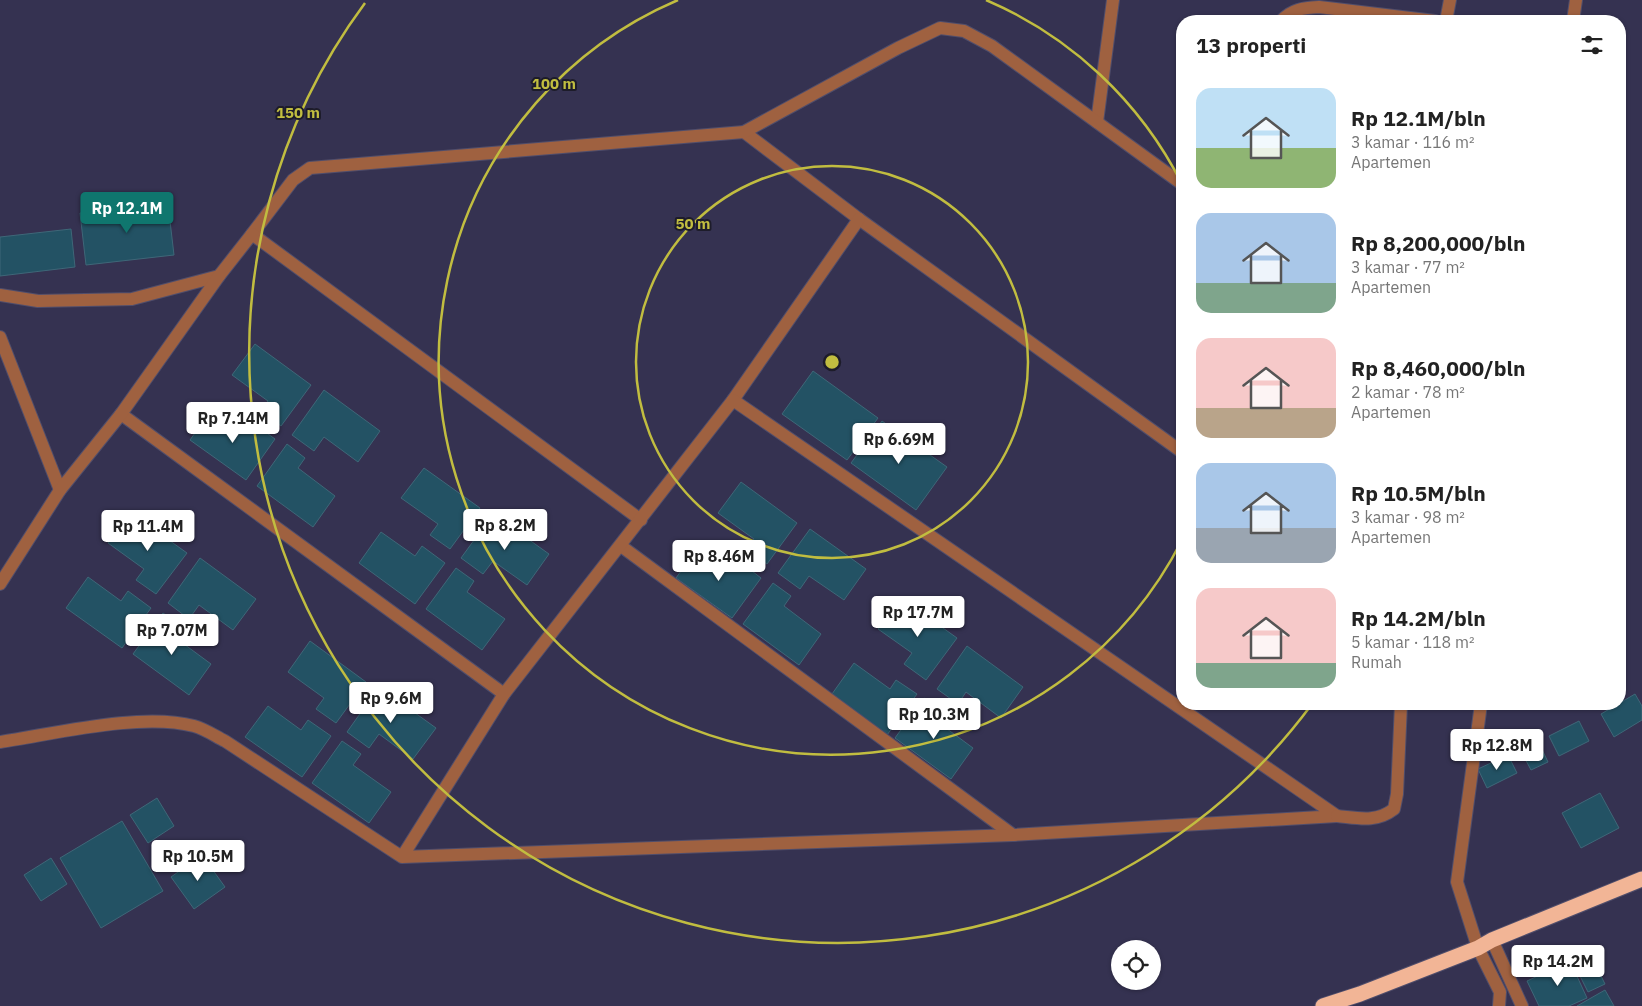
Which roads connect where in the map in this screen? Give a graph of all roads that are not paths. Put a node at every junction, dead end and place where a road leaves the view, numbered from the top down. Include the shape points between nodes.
1 (1113, 0) edge
2 (1450, 0) edge
3 (1576, 0) edge
4 (1287, 15) edge
5 (1386, 15) edge
6 (1447, 15) edge
7 (1574, 15) edge
8 (1096, 122) junction
9 (744, 132) junction
10 (1176, 180) edge
11 (860, 219) junction
12 (252, 234) junction
13 (219, 276) junction
14 (0, 295) edge
15 (0, 337) edge
16 (733, 400) junction
17 (121, 414) junction
18 (1176, 448) edge
19 (60, 490) junction
20 (640, 520) junction
21 (621, 546) junction
22 (0, 584) edge
23 (504, 694) junction
24 (1176, 705) edge
25 (1183, 710) edge
26 (1401, 710) edge
27 (1480, 710) edge
28 (0, 742) edge
29 (1337, 816) junction
30 (1013, 835) junction
31 (402, 857) junction
32 (1642, 879) edge
33 (1492, 940) junction
34 (1478, 948) junction
35 (1343, 1003) edge
36 (1323, 1006) edge
37 (1499, 1006) edge
38 (1522, 1006) edge

1 - 8 street
2 - 6 street
3 - 7 street
4 - 5 street via 1303,8 1320,7
8 - 9 street via 992,46 964,31 940,28
8 - 10 street
9 - 11 street
9 - 12 street via 310,168 293,180
11 - 16 street
11 - 18 street
12 - 13 street
12 - 20 street
13 - 14 street via 132,299 38,301
13 - 17 street
15 - 19 street
16 - 20 street
16 - 24 street
17 - 19 street
17 - 23 street
19 - 22 street
20 - 21 street
21 - 23 street
21 - 30 street
23 - 31 street
25 - 29 street
26 - 29 street via 1394,809 1385,817 1374,820
27 - 34 street via 1457,882
28 - 31 street via 116,724 168,722 195,726 225,741
29 - 30 street
30 - 31 street
32 - 33 highway
33 - 34 highway
33 - 38 street
34 - 35 highway
34 - 37 street via 1500,992
35 - 36 highway

